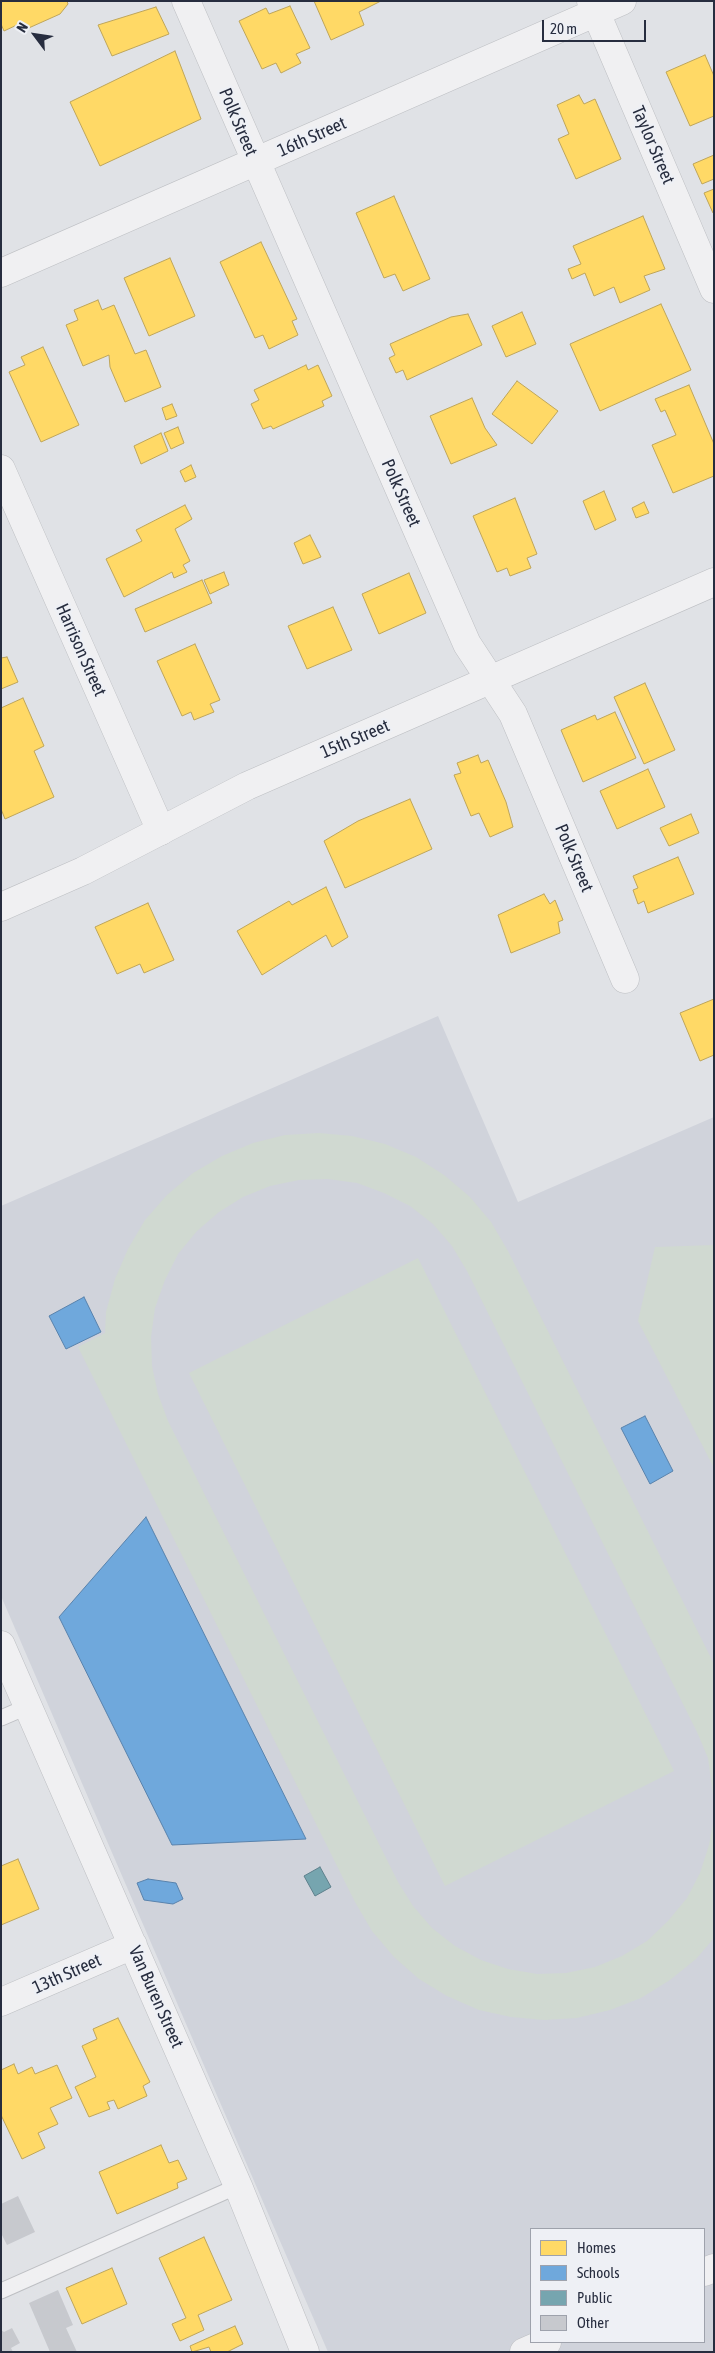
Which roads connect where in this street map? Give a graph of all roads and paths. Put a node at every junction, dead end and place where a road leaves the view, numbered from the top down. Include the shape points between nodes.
1 (186, 1) edge
2 (622, 1) edge
3 (594, 7) edge
4 (256, 162) junction
5 (1, 273) edge
6 (714, 289) edge
7 (1, 469) edge
8 (714, 582) edge
9 (491, 680) junction
10 (161, 832) junction
11 (1, 907) edge
12 (625, 979) dead end
13 (1, 1645) edge
14 (29, 1706) junction
15 (1, 1718) edge
16 (133, 1945) junction
17 (1, 2002) edge
18 (238, 2186) junction
19 (1, 2291) edge
20 (544, 2343) edge
21 (305, 2352) edge
22 (524, 2352) edge

1 - 4 street, Polk Street
2 - 3 street, 16th Street
3 - 4 street, 16th Street
3 - 6 street, Taylor Street
4 - 5 street, 16th Street
4 - 9 street, Polk Street via 466,644
7 - 10 street, Harrison Street
8 - 9 street, 15th Street
9 - 10 street, 15th Street via 247,786
9 - 12 street, Polk Street via 513,714
10 - 11 street, 15th Street
13 - 14 street, Van Buren Street
14 - 15 lane
14 - 16 street, Van Buren Street
16 - 17 street, 13th Street
16 - 18 street, Van Buren Street
18 - 19 lane
18 - 21 street, Van Buren Street
20 - 22 street

